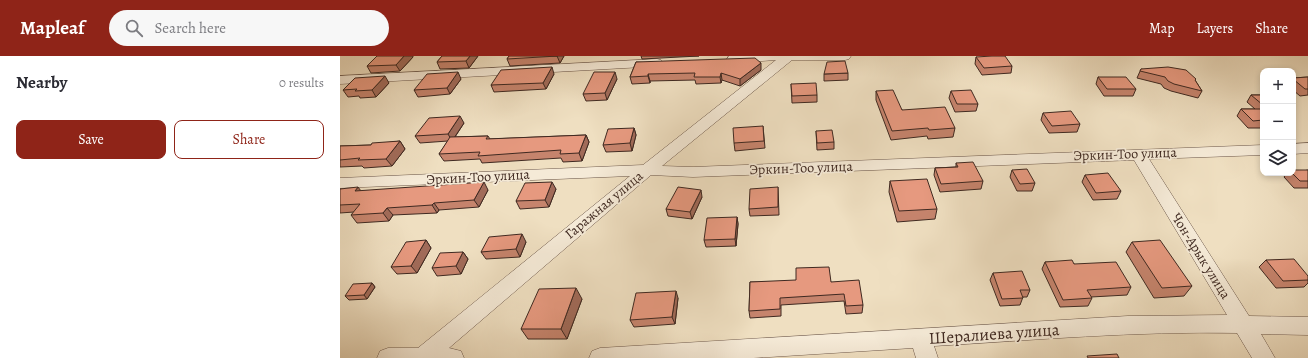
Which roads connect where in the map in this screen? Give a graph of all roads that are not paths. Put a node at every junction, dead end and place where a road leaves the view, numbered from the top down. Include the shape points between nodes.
1 (789, 56) edge
2 (845, 56) edge
3 (718, 60) edge
4 (671, 62) edge
5 (340, 80) edge
6 (1308, 148) edge
7 (1296, 149) edge
8 (1260, 150) edge
9 (1138, 154) junction
10 (647, 170) junction
11 (340, 183) edge
12 (1244, 325) junction
13 (1308, 326) edge
14 (924, 349) edge
15 (659, 356) edge
16 (388, 358) edge
17 (422, 358) edge
18 (452, 358) edge
19 (600, 358) edge
20 (1264, 358) edge

1 - 2 street
1 - 3 street
1 - 10 street, Гаражная улица
4 - 5 street
6 - 7 street
8 - 9 street, Эркин-Тоо улица
9 - 10 street, Эркин-Тоо улица via 693,172
9 - 12 street, Чон-Арык улица
10 - 11 street, Эркин-Тоо улица
10 - 17 street, Гаражная улица
12 - 13 street, Шералиева улица
12 - 14 street, Шералиева улица via 1128,325
12 - 20 street, Чон-Арык улица
14 - 15 street, Шералиева улица
15 - 19 street, Шералиева улица
16 - 17 street
17 - 18 street

